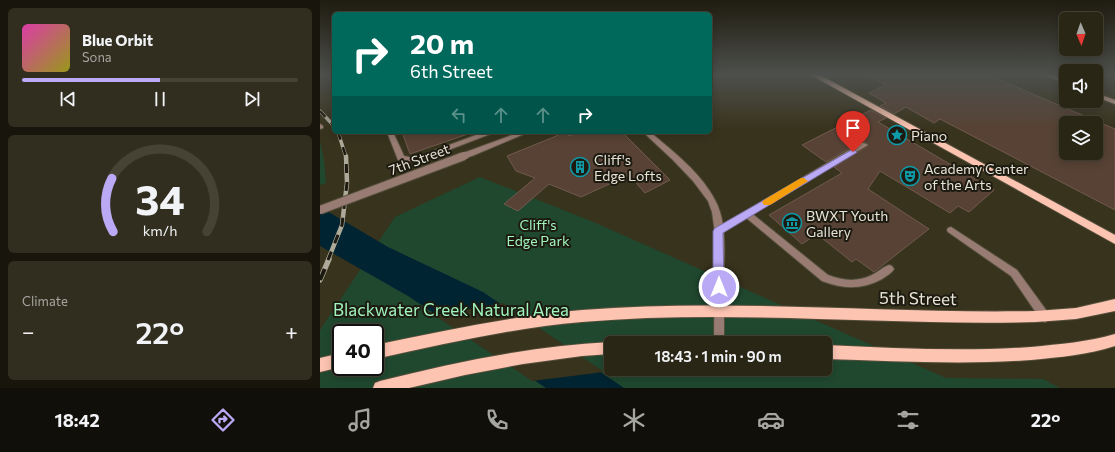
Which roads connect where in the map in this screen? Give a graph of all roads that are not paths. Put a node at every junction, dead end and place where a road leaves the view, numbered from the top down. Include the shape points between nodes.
1 (849, 93) edge
2 (1103, 98) edge
3 (1115, 102) edge
4 (391, 134) edge
5 (486, 134) edge
6 (521, 134) edge
7 (648, 134) edge
8 (864, 145) dead end
9 (320, 210) edge
10 (746, 214) junction
11 (951, 230) dead end
12 (718, 231) junction
13 (1115, 240) edge
14 (889, 269) dead end
15 (1115, 305) edge
16 (719, 312) junction
17 (1045, 317) junction
18 (719, 336) edge
19 (1115, 340) edge
20 (604, 349) edge
21 (384, 350) edge
22 (832, 352) edge
23 (332, 362) edge
24 (320, 364) edge
25 (380, 388) edge

1 - 13 main road
2 - 3 main road
4 - 5 street via 401,158 414,160
6 - 9 street, 7th Street, bridge
7 - 12 street via 678,160 705,190 716,211
8 - 10 street
10 - 12 street
10 - 14 street via 824,278 852,285 862,284
11 - 17 street via 1014,273
12 - 16 street
15 - 17 main road, 5th Street via 1083,313
16 - 17 main road, 5th Street
16 - 18 street
16 - 21 main road, 5th Street via 632,313 538,320
19 - 22 main road via 1104,345 1019,355
20 - 25 main road via 560,352 473,366
23 - 24 main road

